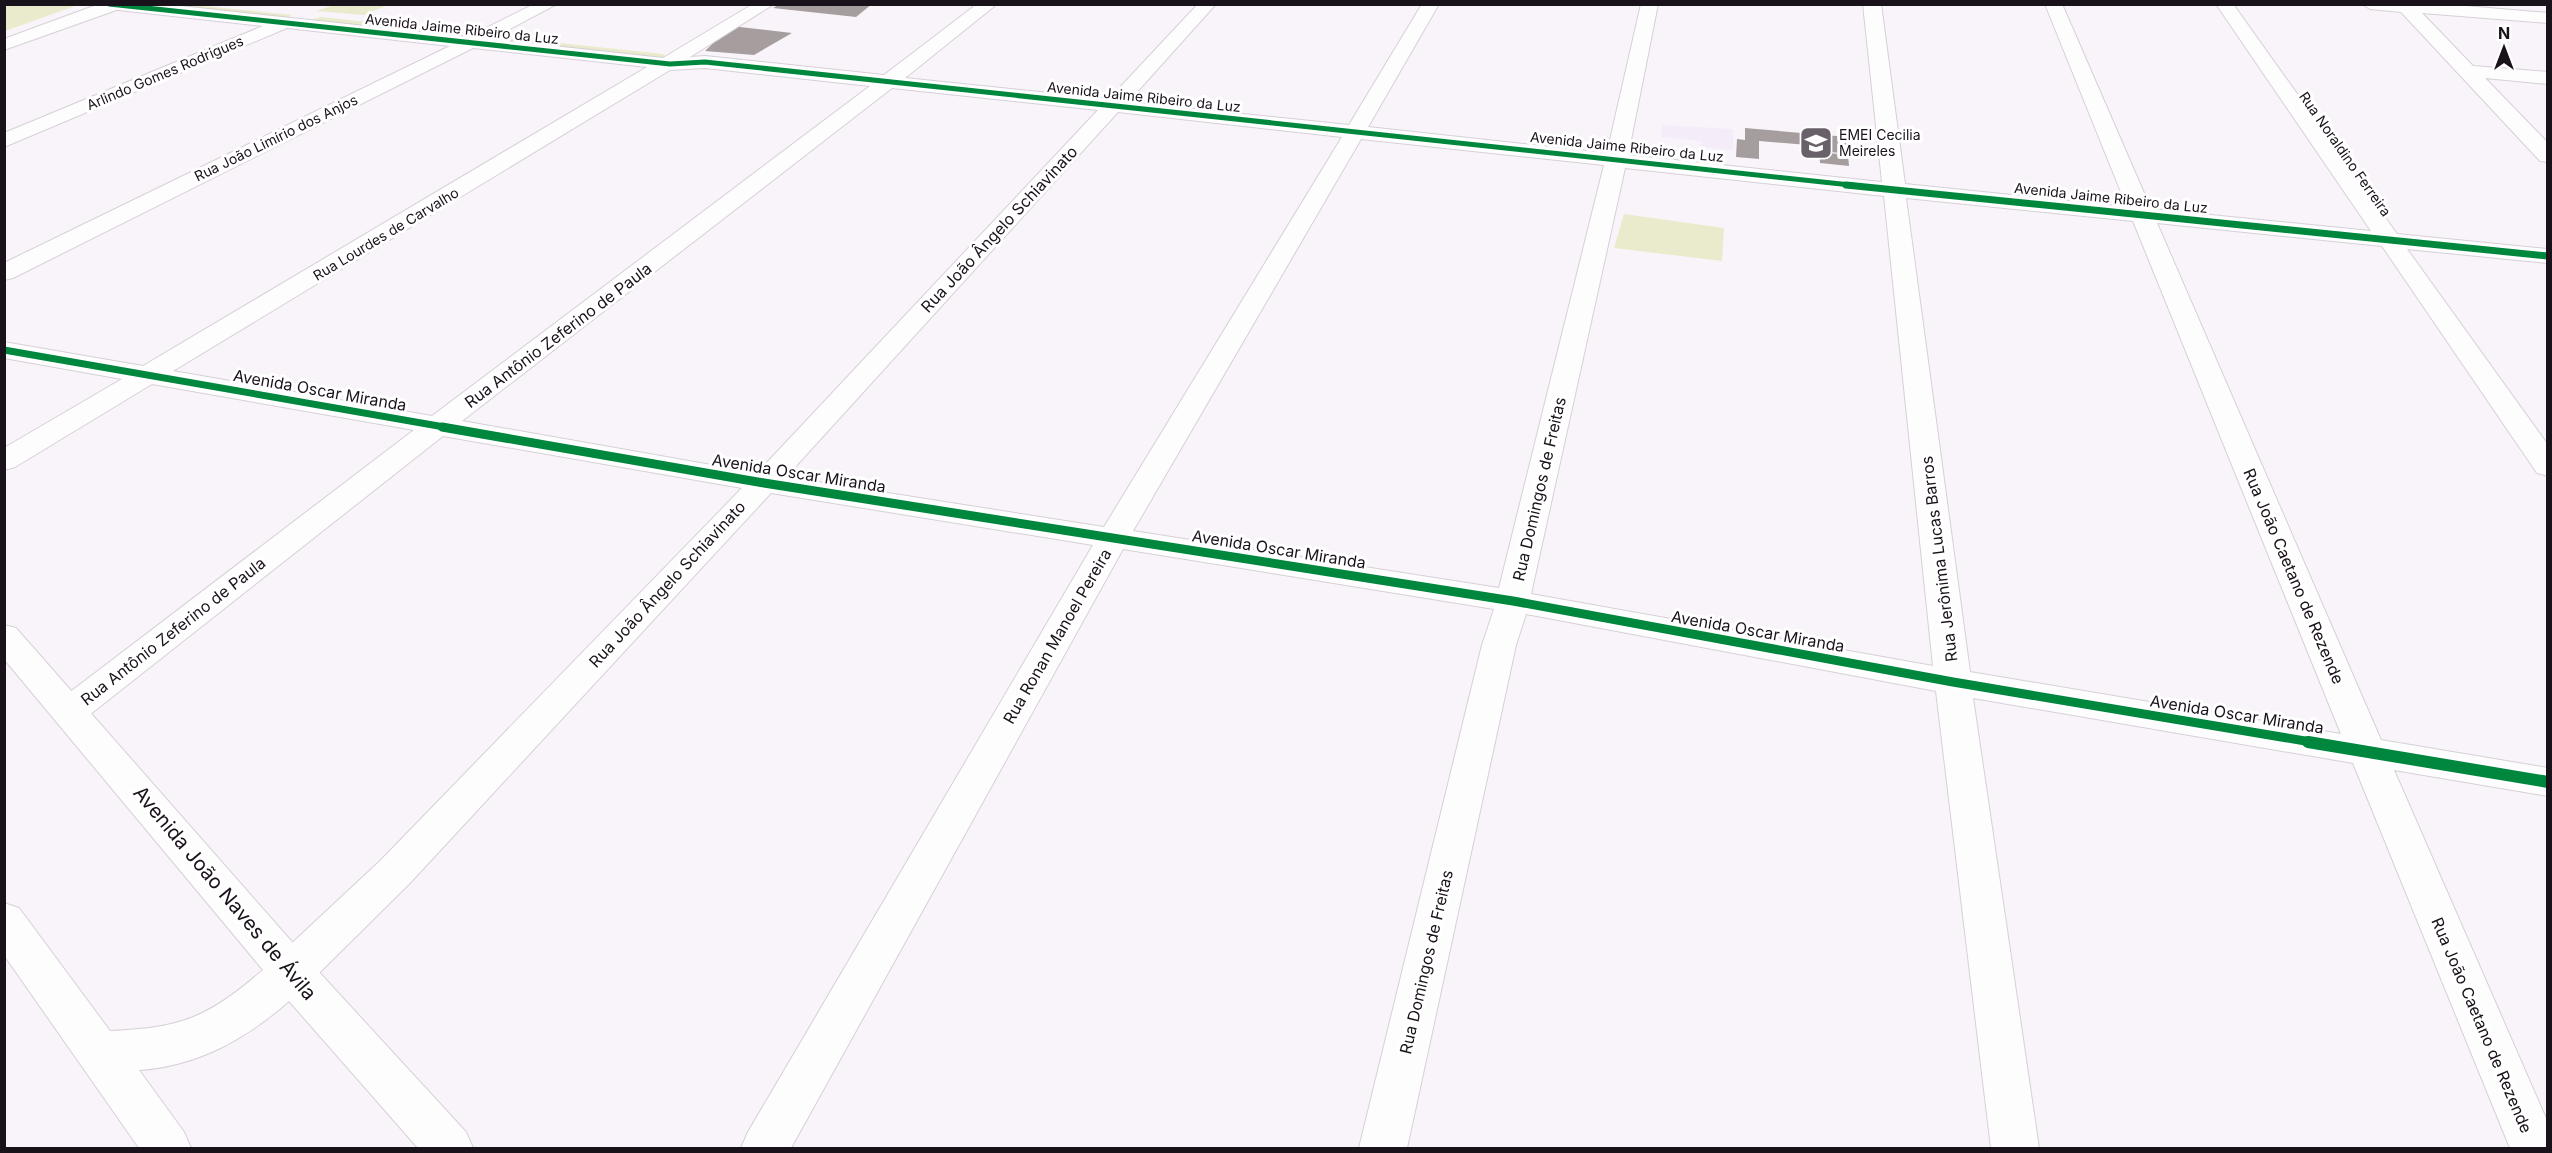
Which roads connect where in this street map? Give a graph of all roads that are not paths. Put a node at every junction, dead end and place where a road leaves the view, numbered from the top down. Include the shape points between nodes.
1 (91, 4) edge
2 (109, 4) edge
3 (207, 4) edge
4 (549, 4) edge
5 (766, 4) edge
6 (989, 4) edge
7 (1208, 4) edge
8 (1431, 4) edge
9 (1650, 4) edge
10 (1872, 4) edge
11 (2053, 4) edge
12 (2224, 4) edge
13 (2370, 4) edge
14 (2532, 4) edge
15 (116, 5) edge
16 (2406, 8) junction
17 (310, 11) junction
18 (2547, 18) edge
19 (284, 23) junction
20 (490, 34) junction
21 (4, 36) edge
22 (467, 44) junction
23 (4, 45) edge
24 (687, 60) junction
25 (2465, 71) junction
26 (2547, 78) edge
27 (888, 82) junction
28 (1112, 107) junction
29 (1355, 133) junction
30 (4, 141) edge
31 (2547, 156) edge
32 (1616, 159) junction
33 (1894, 190) junction
34 (2142, 214) junction
35 (2388, 240) junction
36 (2547, 256) edge
37 (4, 273) edge
38 (4, 350) edge
39 (151, 375) junction
40 (437, 427) junction
41 (4, 461) edge
42 (2547, 467) edge
43 (764, 483) junction
44 (1113, 538) junction
45 (1513, 601) junction
46 (4, 636) edge
47 (1953, 682) junction
48 (70, 711) junction
49 (2367, 750) junction
50 (2547, 782) edge
51 (4, 920) edge
52 (291, 972) junction
53 (99, 1052) junction
54 (166, 1149) edge
55 (449, 1149) edge
56 (765, 1149) edge
57 (1383, 1149) edge
58 (2014, 1149) edge
59 (2534, 1149) edge

1 - 21 street
2 - 15 street, Avenida Jaime Ribeiro da Luz
3 - 17 street, Avenida Jaime Ribeiro da Luz
4 - 20 street, Rua João Limírio dos Anjos
5 - 24 street, Rua Lourdes de Carvalho
6 - 27 street, Rua Antônio Zeferino de Paula
7 - 28 street, Rua João Ângelo Schiavinato
8 - 29 street, Rua Ronan Manoel Pereira
9 - 32 street, Rua Domingos de Freitas
10 - 33 street, Rua Jerônima Lucas Barros
11 - 34 street, Rua João Caetano de Rezende
12 - 35 street, Rua Noraldino Ferreira
13 - 16 street
14 - 18 street
15 - 19 street, Avenida Jaime Ribeiro da Luz
15 - 23 street
16 - 18 street
16 - 25 street
17 - 19 street, Arlindo Gomes Rodrigues
17 - 20 street, Avenida Jaime Ribeiro da Luz
19 - 22 street, Avenida Jaime Ribeiro da Luz
19 - 30 street, Arlindo Gomes Rodrigues
20 - 22 street, Rua João Limírio dos Anjos
20 - 24 street, Avenida Jaime Ribeiro da Luz
22 - 24 street, Avenida Jaime Ribeiro da Luz
22 - 37 street, Rua João Limírio dos Anjos
24 - 27 street, Avenida Jaime Ribeiro da Luz
24 - 39 street, Rua Lourdes de Carvalho
25 - 26 street
25 - 31 street
27 - 28 street, Avenida Jaime Ribeiro da Luz
27 - 40 street, Rua Antônio Zeferino de Paula
28 - 29 street, Avenida Jaime Ribeiro da Luz
28 - 43 street, Rua João Ângelo Schiavinato
29 - 32 street, Avenida Jaime Ribeiro da Luz
29 - 44 street, Rua Ronan Manoel Pereira
32 - 33 street, Avenida Jaime Ribeiro da Luz
32 - 45 street, Rua Domingos de Freitas
33 - 34 street, Avenida Jaime Ribeiro da Luz
33 - 47 street, Rua Jerônima Lucas Barros
34 - 35 street, Avenida Jaime Ribeiro da Luz
34 - 49 street, Rua João Caetano de Rezende
35 - 36 street, Avenida Jaime Ribeiro da Luz
35 - 42 street, Rua Noraldino Ferreira
38 - 39 street, Avenida Oscar Miranda
39 - 40 street, Avenida Oscar Miranda
39 - 41 street, Rua Lourdes de Carvalho
40 - 43 street, Avenida Oscar Miranda
40 - 48 street, Rua Antônio Zeferino de Paula
43 - 44 street, Avenida Oscar Miranda
43 - 52 street, Rua João Ângelo Schiavinato via 395,872
44 - 45 street, Avenida Oscar Miranda
44 - 56 street, Rua Ronan Manoel Pereira
45 - 47 street, Avenida Oscar Miranda
45 - 57 street, Rua Domingos de Freitas via 1499,645
46 - 48 street, Avenida João Naves de Ávila
47 - 49 street, Avenida Oscar Miranda
47 - 58 street, Rua Jerônima Lucas Barros
48 - 52 street, Avenida João Naves de Ávila
49 - 50 street, Avenida Oscar Miranda
49 - 59 street, Rua João Caetano de Rezende
51 - 53 street
52 - 53 street, Rua João Ângelo Schiavinato via 247,1011 189,1041 159,1048
52 - 55 street, Avenida João Naves de Ávila
53 - 54 street

